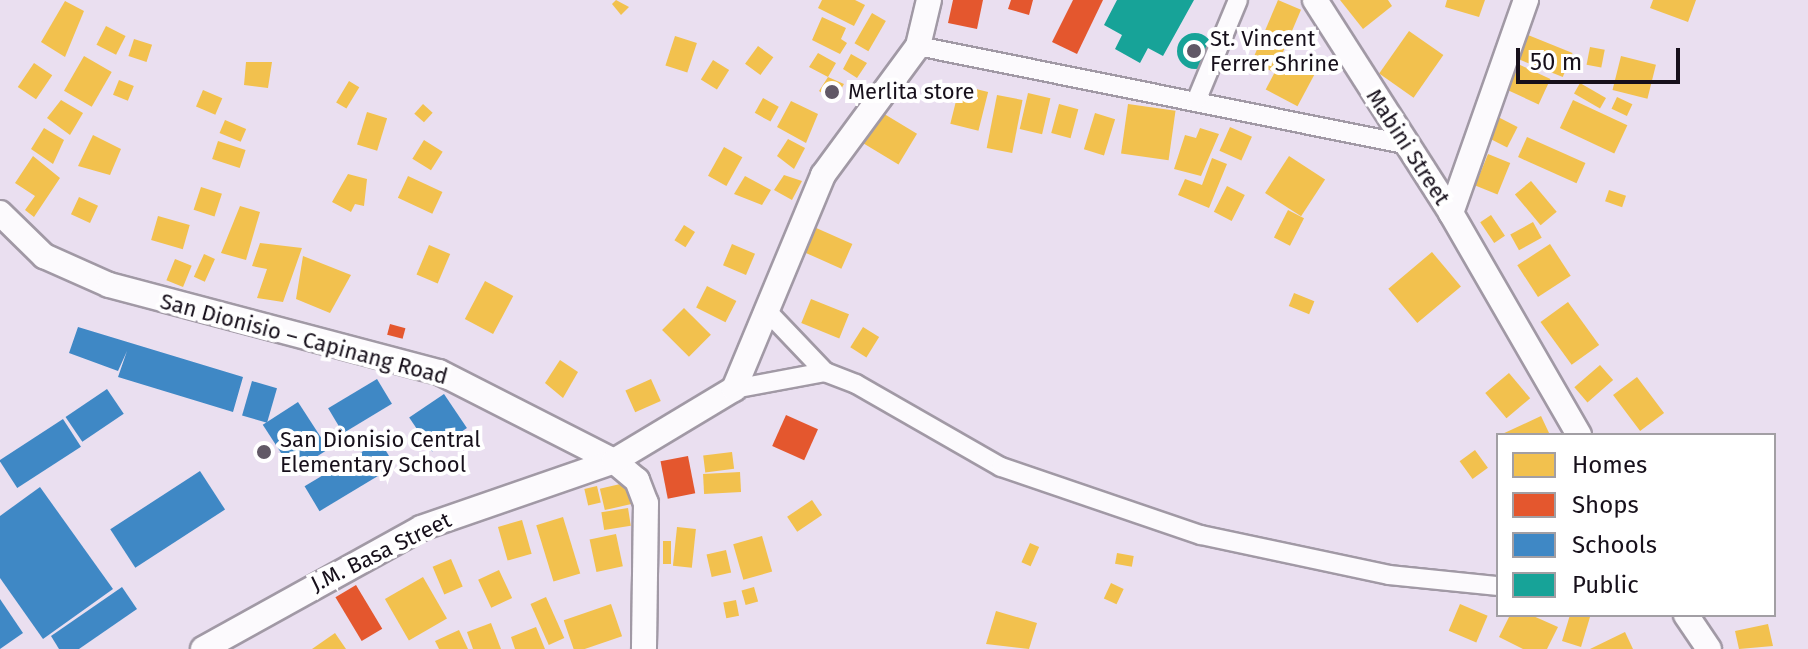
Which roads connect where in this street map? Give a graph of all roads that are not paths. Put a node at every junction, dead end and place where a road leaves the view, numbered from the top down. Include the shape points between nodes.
1 (929, 0) edge
2 (1238, 0) edge
3 (1315, 0) edge
4 (1526, 0) edge
5 (918, 46) junction
6 (1197, 99) junction
7 (1406, 144) junction
8 (0, 213) edge
9 (1451, 213) junction
10 (766, 310) junction
11 (825, 372) junction
12 (734, 389) junction
13 (1578, 433) edge
14 (614, 461) junction
15 (1496, 586) edge
16 (1687, 617) edge
17 (203, 649) edge
18 (644, 649) edge
19 (1709, 649) edge

1 - 5 main road
2 - 6 street
3 - 7 main road, Mabini Street
4 - 9 main road
5 - 6 street
5 - 10 main road via 823,175
6 - 7 street
7 - 9 main road, Mabini Street
8 - 14 main road, San Dionisio – Capinang Road via 44,256 109,285 439,372
9 - 13 main road, Mabini Street
10 - 11 street
10 - 12 main road
11 - 12 street
11 - 15 street via 856,384 1001,467 1201,535 1389,575
12 - 14 main road, J.M. Basa Street
14 - 17 main road, J.M. Basa Street via 421,528
14 - 18 main road, San Dionisio – Capinang Road via 637,480 646,503
16 - 19 main road

